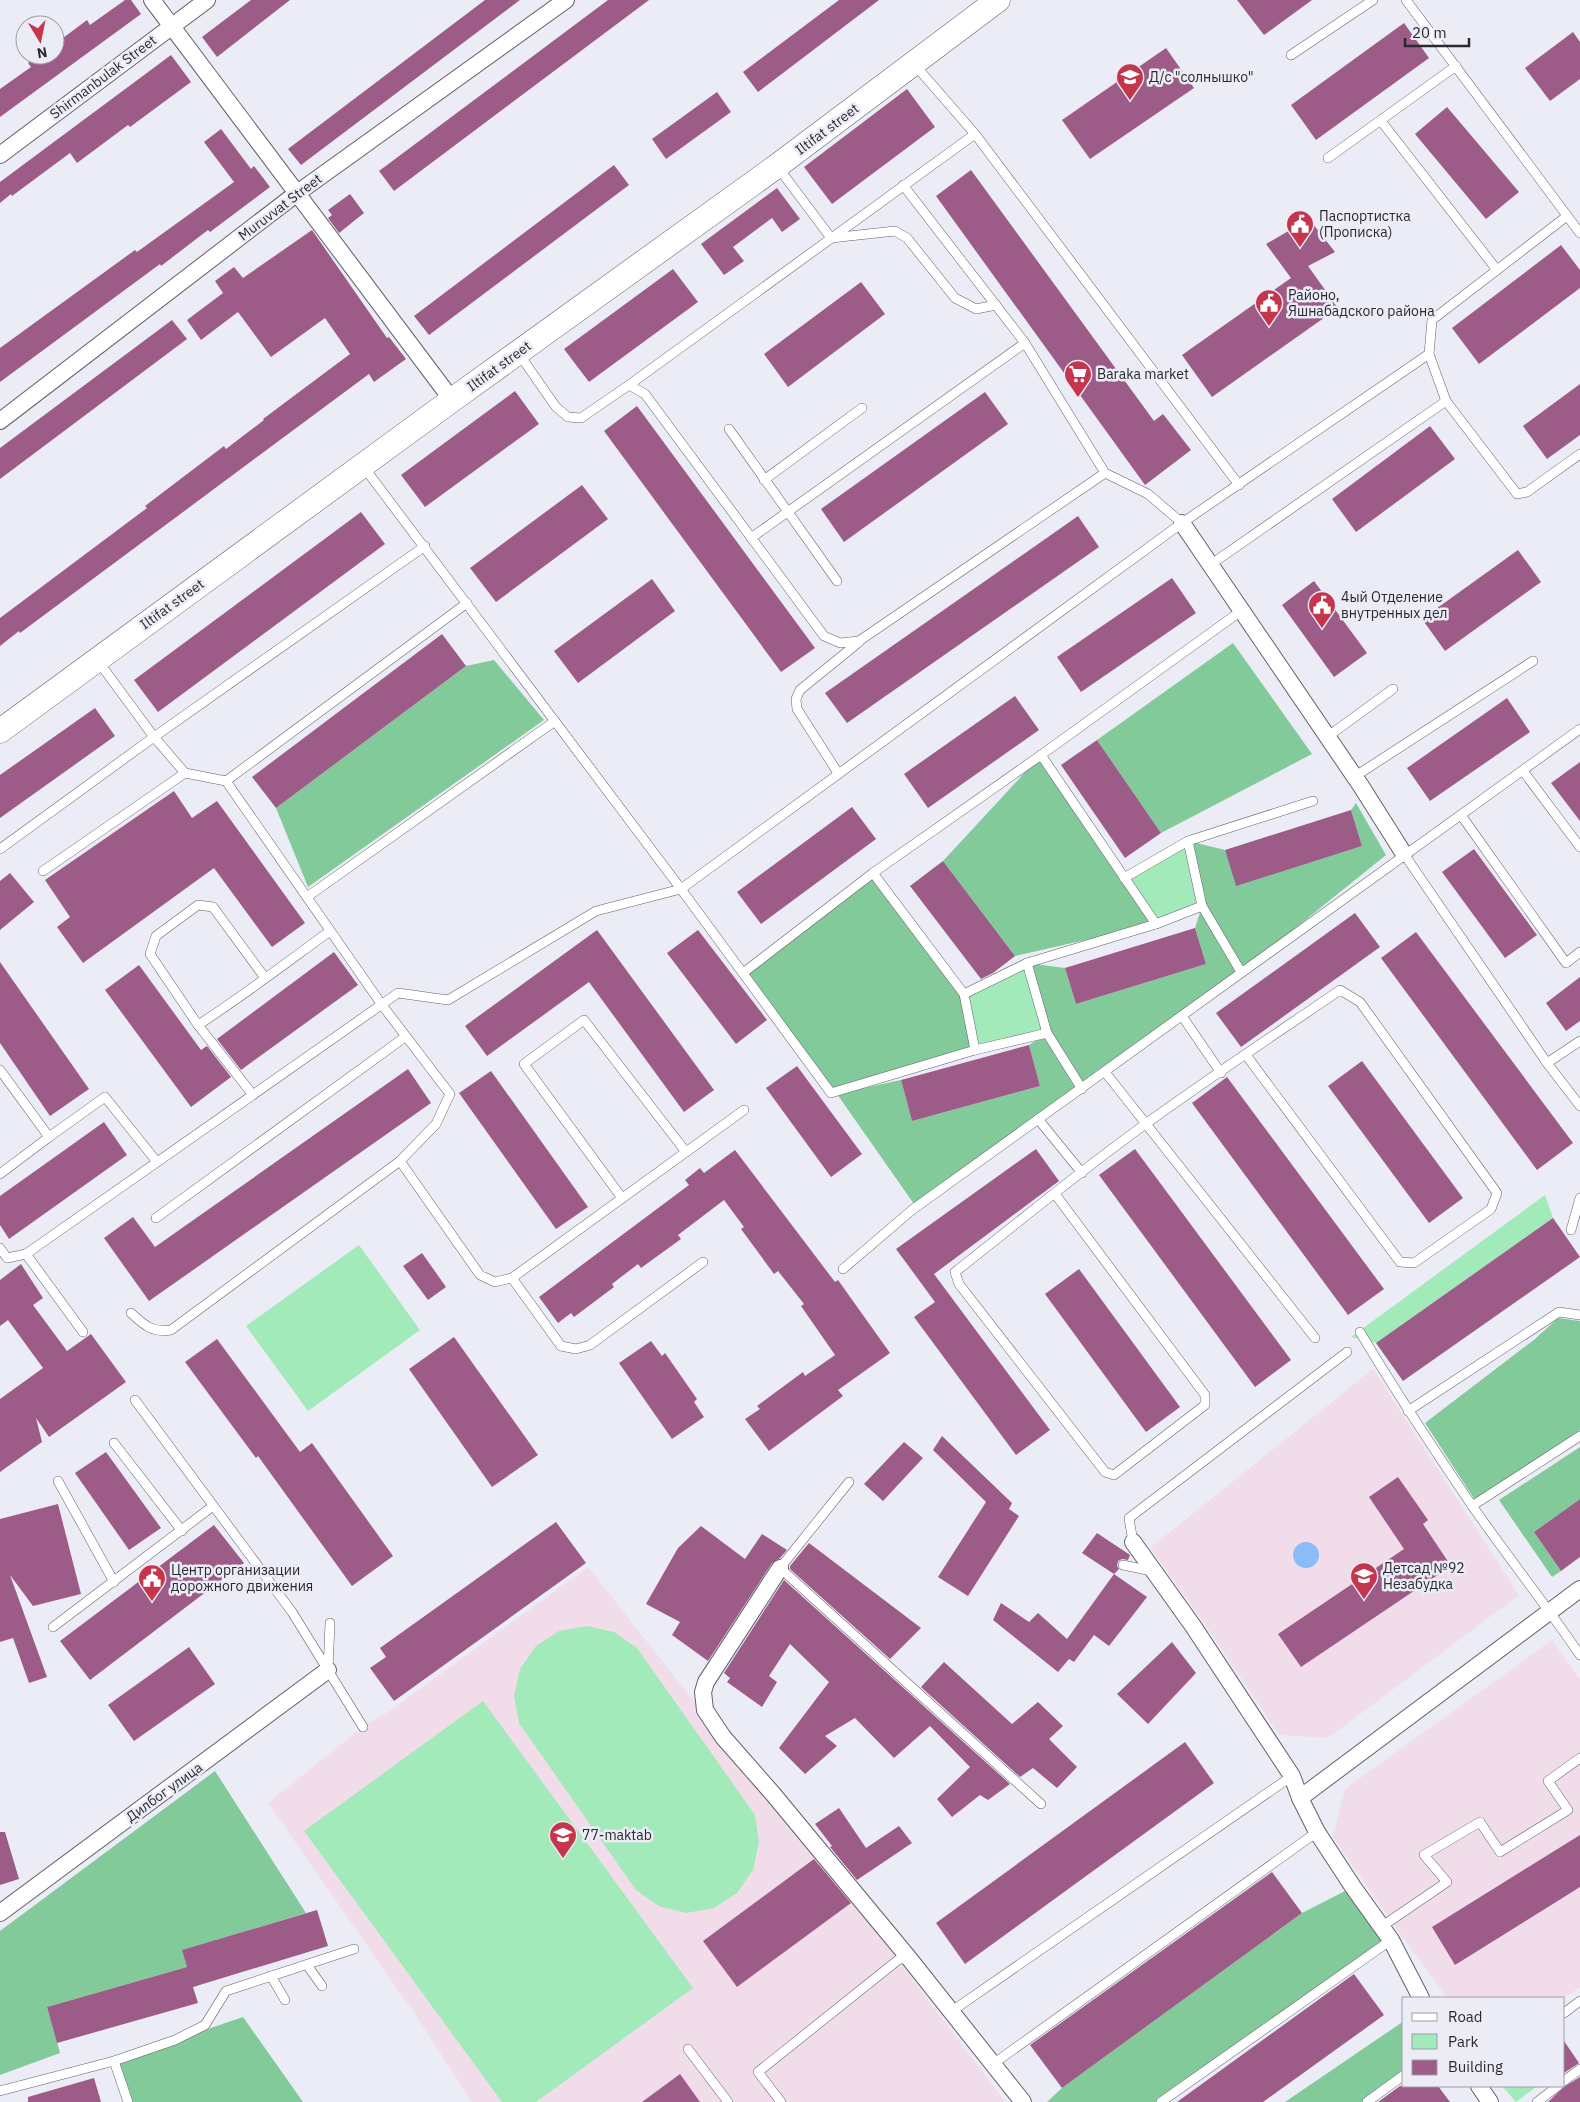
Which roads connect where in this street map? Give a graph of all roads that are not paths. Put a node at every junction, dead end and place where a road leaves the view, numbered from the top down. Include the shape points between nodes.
1 (152, 0) edge
2 (207, 0) edge
3 (566, 0) edge
4 (1373, 0) edge
5 (1406, 0) edge
6 (987, 3) edge
7 (171, 27) junction
8 (1291, 55) dead end
9 (914, 64) junction
10 (1456, 66) junction
11 (1381, 121) junction
12 (975, 134) junction
13 (0, 155) edge
14 (1328, 158) dead end
15 (777, 166) junction
16 (903, 185) junction
17 (296, 194) junction
18 (1567, 216) junction
19 (1580, 234) edge
20 (831, 238) junction
21 (1497, 270) junction
22 (996, 305) junction
23 (1025, 343) junction
24 (518, 352) junction
25 (1429, 354) junction
26 (629, 385) junction
27 (452, 400) junction
28 (1446, 401) junction
29 (862, 408) dead end
30 (0, 421) edge
31 (729, 429) dead end
32 (1580, 454) edge
33 (363, 466) junction
34 (1105, 473) junction
35 (764, 480) junction
36 (1239, 485) junction
37 (1182, 523) junction
38 (751, 538) junction
39 (425, 546) junction
40 (1210, 565) junction
41 (837, 581) dead end
42 (466, 603) junction
43 (1241, 611) junction
44 (859, 641) junction
45 (97, 659) junction
46 (1532, 661) dead end
47 (1393, 689) dead end
48 (555, 721) junction
49 (1580, 729) edge
50 (0, 731) edge
51 (154, 737) junction
52 (1327, 737) junction
53 (1041, 756) junction
54 (1523, 771) junction
55 (185, 773) junction
56 (838, 773) junction
57 (1354, 777) junction
58 (226, 781) junction
59 (1313, 801) dead end
60 (1461, 815) junction
61 (1188, 841) junction
62 (1580, 847) edge
63 (0, 848) edge
64 (1404, 854) junction
65 (43, 871) dead end
66 (873, 872) junction
67 (1124, 878) junction
68 (681, 889) junction
69 (307, 898) junction
70 (1202, 906) junction
71 (1156, 924) junction
72 (330, 931) junction
73 (1580, 952) edge
74 (1027, 964) junction
75 (1241, 972) junction
76 (743, 973) junction
77 (265, 978) junction
78 (964, 994) junction
79 (382, 1005) junction
80 (1182, 1016) junction
81 (198, 1025) junction
82 (1047, 1033) junction
83 (405, 1037) junction
84 (1580, 1041) edge
85 (976, 1050) junction
86 (1246, 1055) junction
87 (1547, 1063) junction
88 (0, 1070) edge
89 (1105, 1072) junction
90 (1221, 1073) junction
91 (1082, 1089) junction
92 (253, 1095) junction
93 (1580, 1106) edge
94 (744, 1110) dead end
95 (1038, 1120) junction
96 (1146, 1124) junction
97 (49, 1137) junction
98 (686, 1152) junction
99 (400, 1161) junction
100 (157, 1162) junction
101 (0, 1174) edge
102 (1082, 1174) junction
103 (1055, 1194) junction
104 (622, 1198) junction
105 (1580, 1198) edge
106 (156, 1218) dead end
107 (1570, 1230) dead end
108 (0, 1248) edge
109 (26, 1254) junction
110 (703, 1262) dead end
111 (843, 1269) dead end
112 (512, 1278) junction
113 (131, 1313) dead end
114 (1580, 1315) edge
115 (84, 1332) dead end
116 (1360, 1332) dead end
117 (1315, 1338) dead end
118 (1347, 1352) dead end
119 (134, 1400) dead end
120 (1408, 1411) junction
121 (1580, 1436) edge
122 (114, 1443) dead end
123 (58, 1481) dead end
124 (849, 1482) dead end
125 (213, 1506) junction
126 (1472, 1506) junction
127 (182, 1531) junction
128 (1133, 1542) joint
129 (1123, 1565) dead end
130 (780, 1568) junction
131 (1152, 1571) junction
132 (114, 1582) junction
133 (1580, 1589) edge
134 (1550, 1612) junction
135 (330, 1623) dead end
136 (53, 1627) dead end
137 (1580, 1655) edge
138 (328, 1670) junction
139 (363, 1727) dead end
140 (1580, 1758) edge
141 (1292, 1776) junction
142 (1300, 1798) junction
143 (1041, 1804) dead end
144 (1316, 1832) junction
145 (0, 1913) edge
146 (1386, 1934) junction
147 (354, 1949) dead end
148 (908, 1957) junction
149 (306, 1965) junction
150 (271, 1976) junction
151 (322, 1986) dead end
152 (1420, 1997) edge
153 (286, 2000) dead end
154 (1580, 2001) edge
155 (952, 2011) junction
156 (1565, 2012) edge
157 (688, 2049) dead end
158 (114, 2061) junction
159 (993, 2064) junction
160 (1580, 2069) edge
161 (1402, 2076) edge
162 (1565, 2080) edge
163 (1480, 2087) edge
164 (1557, 2087) edge
165 (0, 2091) edge
166 (128, 2102) edge
167 (728, 2102) edge
168 (781, 2102) edge
169 (1023, 2102) edge
170 (1161, 2102) edge
171 (1367, 2102) edge
172 (1490, 2102) edge
173 (1537, 2102) edge

1 - 7 street
2 - 7 street, Shirmаnbulak Street
3 - 17 street, Muruvvat Street
4 - 8 lane
5 - 10 lane
6 - 9 street, Iltifаt street
7 - 13 street, Shirmаnbulak Street
7 - 17 street
9 - 12 lane
9 - 15 street, Iltifаt street
10 - 11 lane
10 - 18 lane
11 - 14 lane
11 - 21 lane
12 - 16 lane
12 - 36 lane
15 - 20 lane
15 - 24 street, Iltifаt street
16 - 20 lane
16 - 22 lane
17 - 27 street
17 - 30 street, Muruvvat Street
18 - 19 lane
18 - 21 lane
20 - 22 lane via 895,231 906,238 955,298 976,308
20 - 26 lane
21 - 25 lane via 1432,320
22 - 23 lane
23 - 34 lane
23 - 38 lane
24 - 26 lane via 556,407 568,418 581,418
24 - 27 street, Iltifаt street
25 - 28 lane
25 - 36 lane
26 - 38 lane via 645,394
27 - 33 street, Iltifаt street
28 - 32 lane via 1517,494 1527,492
28 - 40 lane
29 - 35 lane
31 - 35 lane
33 - 39 lane
33 - 45 street, Iltifаt street
34 - 37 lane via 1148,494
34 - 44 lane
35 - 41 lane
36 - 37 lane
37 - 40 street
37 - 56 lane
38 - 44 lane via 824,636 840,643
39 - 42 lane
39 - 51 lane
40 - 43 street
42 - 48 lane
42 - 58 lane
43 - 52 street
43 - 53 lane
44 - 56 lane via 800,690 796,699 797,709
45 - 50 street, Iltifаt street
45 - 51 lane
46 - 57 lane
47 - 52 lane
48 - 68 lane
48 - 69 lane
49 - 54 lane
51 - 55 lane
51 - 63 lane
52 - 57 street
53 - 66 lane
53 - 67 lane
54 - 60 lane
54 - 62 lane
55 - 58 lane
55 - 65 lane
56 - 68 lane
57 - 64 street
58 - 69 lane
59 - 61 lane
60 - 64 lane
60 - 73 lane via 1566,963
61 - 67 lane
61 - 70 lane
64 - 75 lane
64 - 87 lane
66 - 76 lane
66 - 78 lane
67 - 71 lane
68 - 76 lane
68 - 79 lane via 596,911 448,1000 398,993
69 - 72 lane
70 - 71 lane
70 - 75 lane
71 - 74 lane
72 - 77 lane
72 - 79 lane
74 - 78 lane
74 - 82 lane
75 - 80 lane
76 - 85 lane via 831,1093
77 - 81 lane
77 - 81 lane via 213,907 198,905 156,936 150,954
78 - 85 lane
79 - 83 lane
79 - 92 lane
80 - 89 lane
80 - 90 lane
81 - 92 lane
82 - 85 lane
82 - 91 lane
83 - 99 lane via 450,1094 436,1124
83 - 106 lane
84 - 87 lane
86 - 86 lane via 1400,1262 1414,1263 1490,1209 1497,1193 1360,1002 1340,990
86 - 90 lane
87 - 93 lane
88 - 97 lane
89 - 91 lane
89 - 96 lane
90 - 96 lane
91 - 95 lane
92 - 100 lane
94 - 98 lane
95 - 102 lane
95 - 111 lane via 912,1210
96 - 102 lane
96 - 117 lane
97 - 100 lane via 105,1097
97 - 101 lane
98 - 104 lane
98 - 104 lane via 584,1020 524,1064
99 - 112 lane via 480,1275 495,1282
99 - 113 lane via 171,1330 149,1329
100 - 109 lane
102 - 103 lane
103 - 103 lane via 1205,1395 1206,1405 1114,1475 1105,1472 959,1284 955,1272
104 - 112 lane
105 - 107 lane
108 - 109 lane via 7,1258
109 - 115 lane
110 - 112 lane via 590,1345 576,1349 561,1346
114 - 120 lane via 1559,1312
116 - 120 lane
118 - 128 lane via 1130,1518
119 - 125 lane
120 - 126 lane
121 - 126 lane
122 - 127 lane
123 - 132 lane
124 - 130 lane
125 - 127 lane
125 - 138 lane via 292,1612
126 - 134 lane
127 - 132 lane
128 - 131 street
129 - 131 lane
130 - 143 lane
130 - 148 street via 706,1682 703,1692 705,1710 723,1737
131 - 141 street via 1197,1623
132 - 136 lane
133 - 134 street
134 - 137 lane
134 - 142 street
135 - 138 lane
138 - 139 lane
138 - 145 street, Дилбог улица
140 - 146 lane via 1548,1781 1568,1810 1500,1852 1480,1822 1424,1855 1448,1882
141 - 142 street
141 - 155 lane
142 - 144 street
144 - 146 street
144 - 159 lane
146 - 152 street
146 - 170 lane
147 - 149 lane
148 - 155 street
148 - 168 lane via 898,1960 758,2072
149 - 150 lane
149 - 151 lane
150 - 153 lane
150 - 158 lane via 226,1991 205,2025 175,2040
154 - 156 lane
155 - 159 street
157 - 167 lane
158 - 165 lane
158 - 166 lane
159 - 169 street
160 - 162 lane
161 - 171 lane
163 - 172 street
164 - 173 lane

